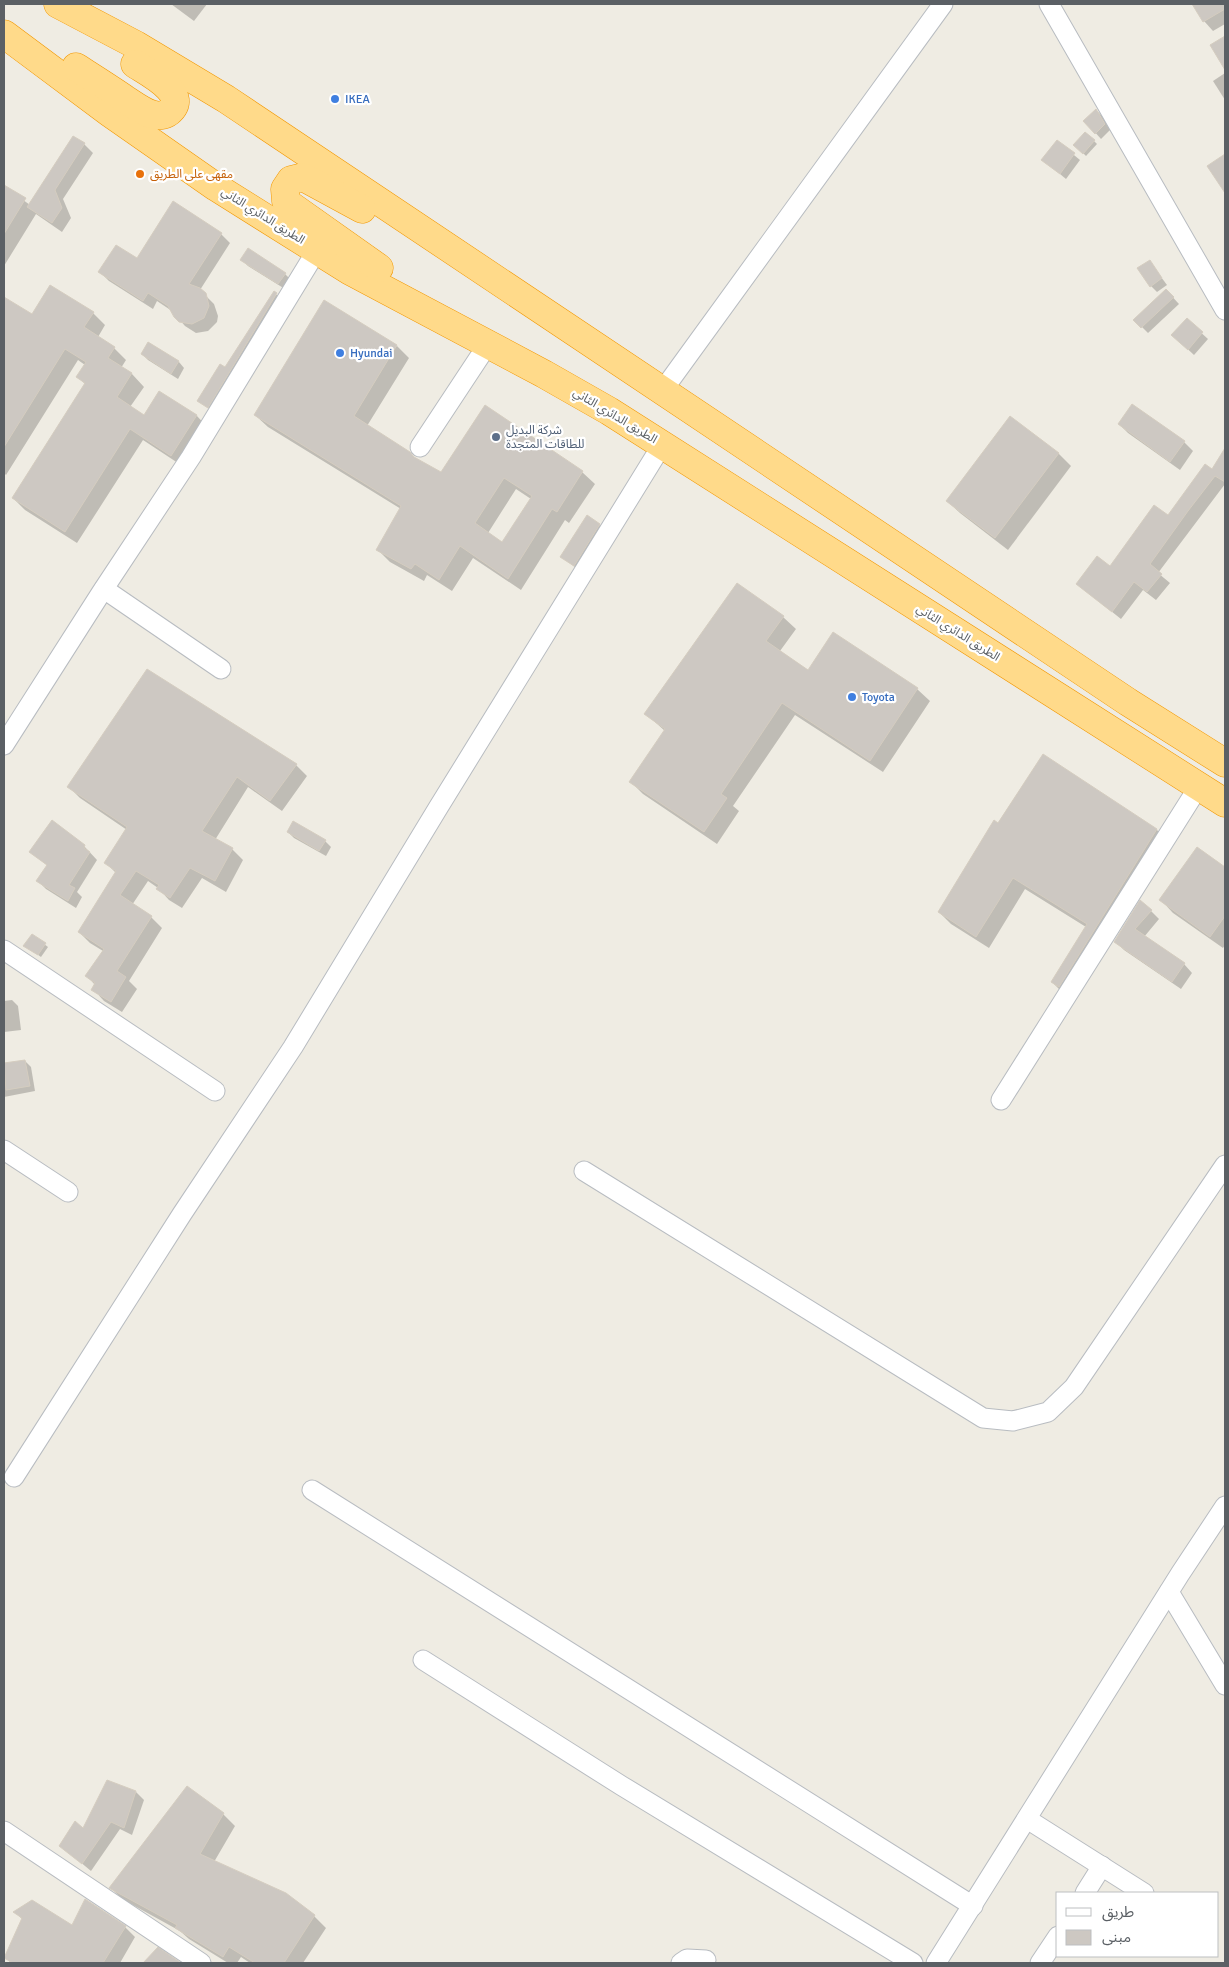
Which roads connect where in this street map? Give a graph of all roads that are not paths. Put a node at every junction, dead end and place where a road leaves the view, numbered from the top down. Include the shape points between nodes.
1 (52, 4) edge
2 (58, 4) edge
3 (943, 4) edge
4 (1049, 4) edge
5 (4, 20) edge
6 (4, 34) edge
7 (317, 250) junction
8 (498, 282) junction
9 (1225, 310) edge
10 (488, 344) junction
11 (664, 390) junction
12 (609, 411) junction
13 (662, 445) junction
14 (420, 446) dead end
15 (104, 589) junction
16 (222, 668) dead end
17 (4, 745) edge
18 (1225, 763) edge
19 (1199, 786) junction
20 (1225, 803) edge
21 (4, 950) edge
22 (215, 1091) dead end
23 (1001, 1100) dead end
24 (4, 1150) edge
25 (1225, 1165) edge
26 (584, 1171) dead end
27 (68, 1192) dead end
28 (14, 1477) dead end
29 (312, 1490) dead end
30 (1225, 1506) edge
31 (1169, 1592) junction
32 (423, 1660) dead end
33 (1225, 1686) edge
34 (1027, 1819) junction
35 (4, 1831) edge
36 (1102, 1866) junction
37 (1086, 1892) edge
38 (1142, 1892) edge
39 (973, 1906) junction
40 (1056, 1940) edge
41 (706, 1960) dead end
42 (1045, 1962) edge
43 (201, 1963) edge
44 (681, 1963) edge
45 (913, 1963) edge
46 (936, 1963) edge

1 - 5 highway via 164,82 173,92 172,110 165,115 153,115 141,109
2 - 8 highway via 136,45 226,99
3 - 11 street
4 - 9 street
6 - 7 highway, الطريق الدائري الثاني via 110,114 216,187
7 - 10 highway, الطريق الدائري الثاني via 350,271
7 - 15 street via 191,457
8 - 11 highway
8 - 12 highway via 303,177 287,184 284,195 290,205 365,259 509,344
10 - 12 highway, الطريق الدائري الثاني
10 - 14 street
11 - 18 highway via 1128,702
12 - 13 highway, الطريق الدائري الثاني
13 - 19 highway, الطريق الدائري الثاني
13 - 28 street via 293,1047
15 - 16 street
15 - 17 street
19 - 20 highway, الطريق الدائري الثاني
19 - 23 street
21 - 22 street
24 - 27 street
25 - 26 street via 1074,1387 1048,1412 1013,1421 983,1418
29 - 39 street
30 - 31 street
31 - 33 street
31 - 34 street
32 - 45 street via 622,1786
34 - 36 street
34 - 39 street
35 - 43 street
36 - 37 street
36 - 38 street
39 - 46 street
40 - 42 street
41 - 44 street

